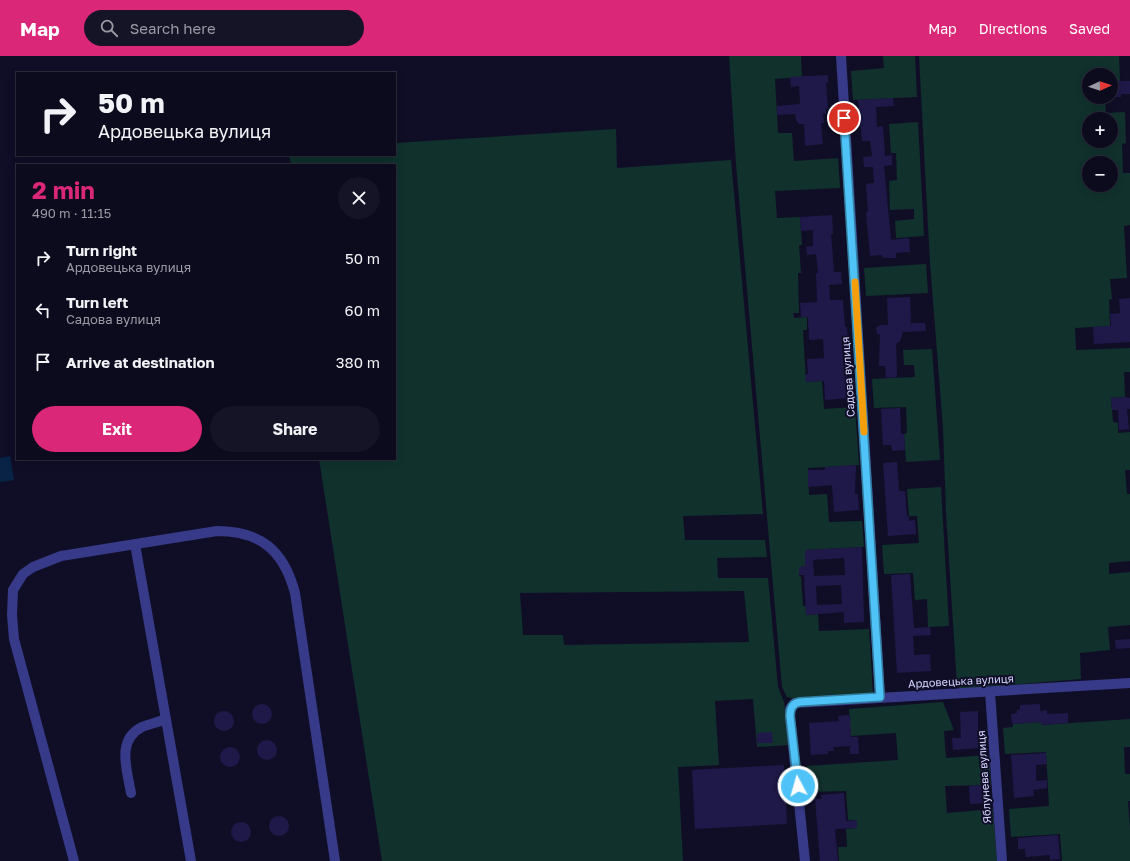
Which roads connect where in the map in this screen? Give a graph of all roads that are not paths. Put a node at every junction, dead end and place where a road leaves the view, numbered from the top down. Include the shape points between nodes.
1 (841, 56) edge
2 (135, 544) junction
3 (1130, 683) edge
4 (990, 692) junction
5 (880, 697) junction
6 (166, 719) junction
7 (131, 793) dead end
8 (74, 861) edge
9 (191, 861) edge
10 (334, 861) edge
11 (805, 861) edge
12 (1002, 861) edge

1 - 5 street, Садова вулиця
2 - 6 street
2 - 8 street via 61,556 46,561 23,574 13,590 14,639
2 - 10 street via 231,531 258,538 285,566 295,593
3 - 4 street, Ардовецька вулиця
4 - 5 street, Ардовецька вулиця
4 - 12 street, Яблунева вулиця
5 - 11 street, Ардовецька вулиця via 800,702 790,709
6 - 7 street via 144,726 128,738 126,760
6 - 9 street

